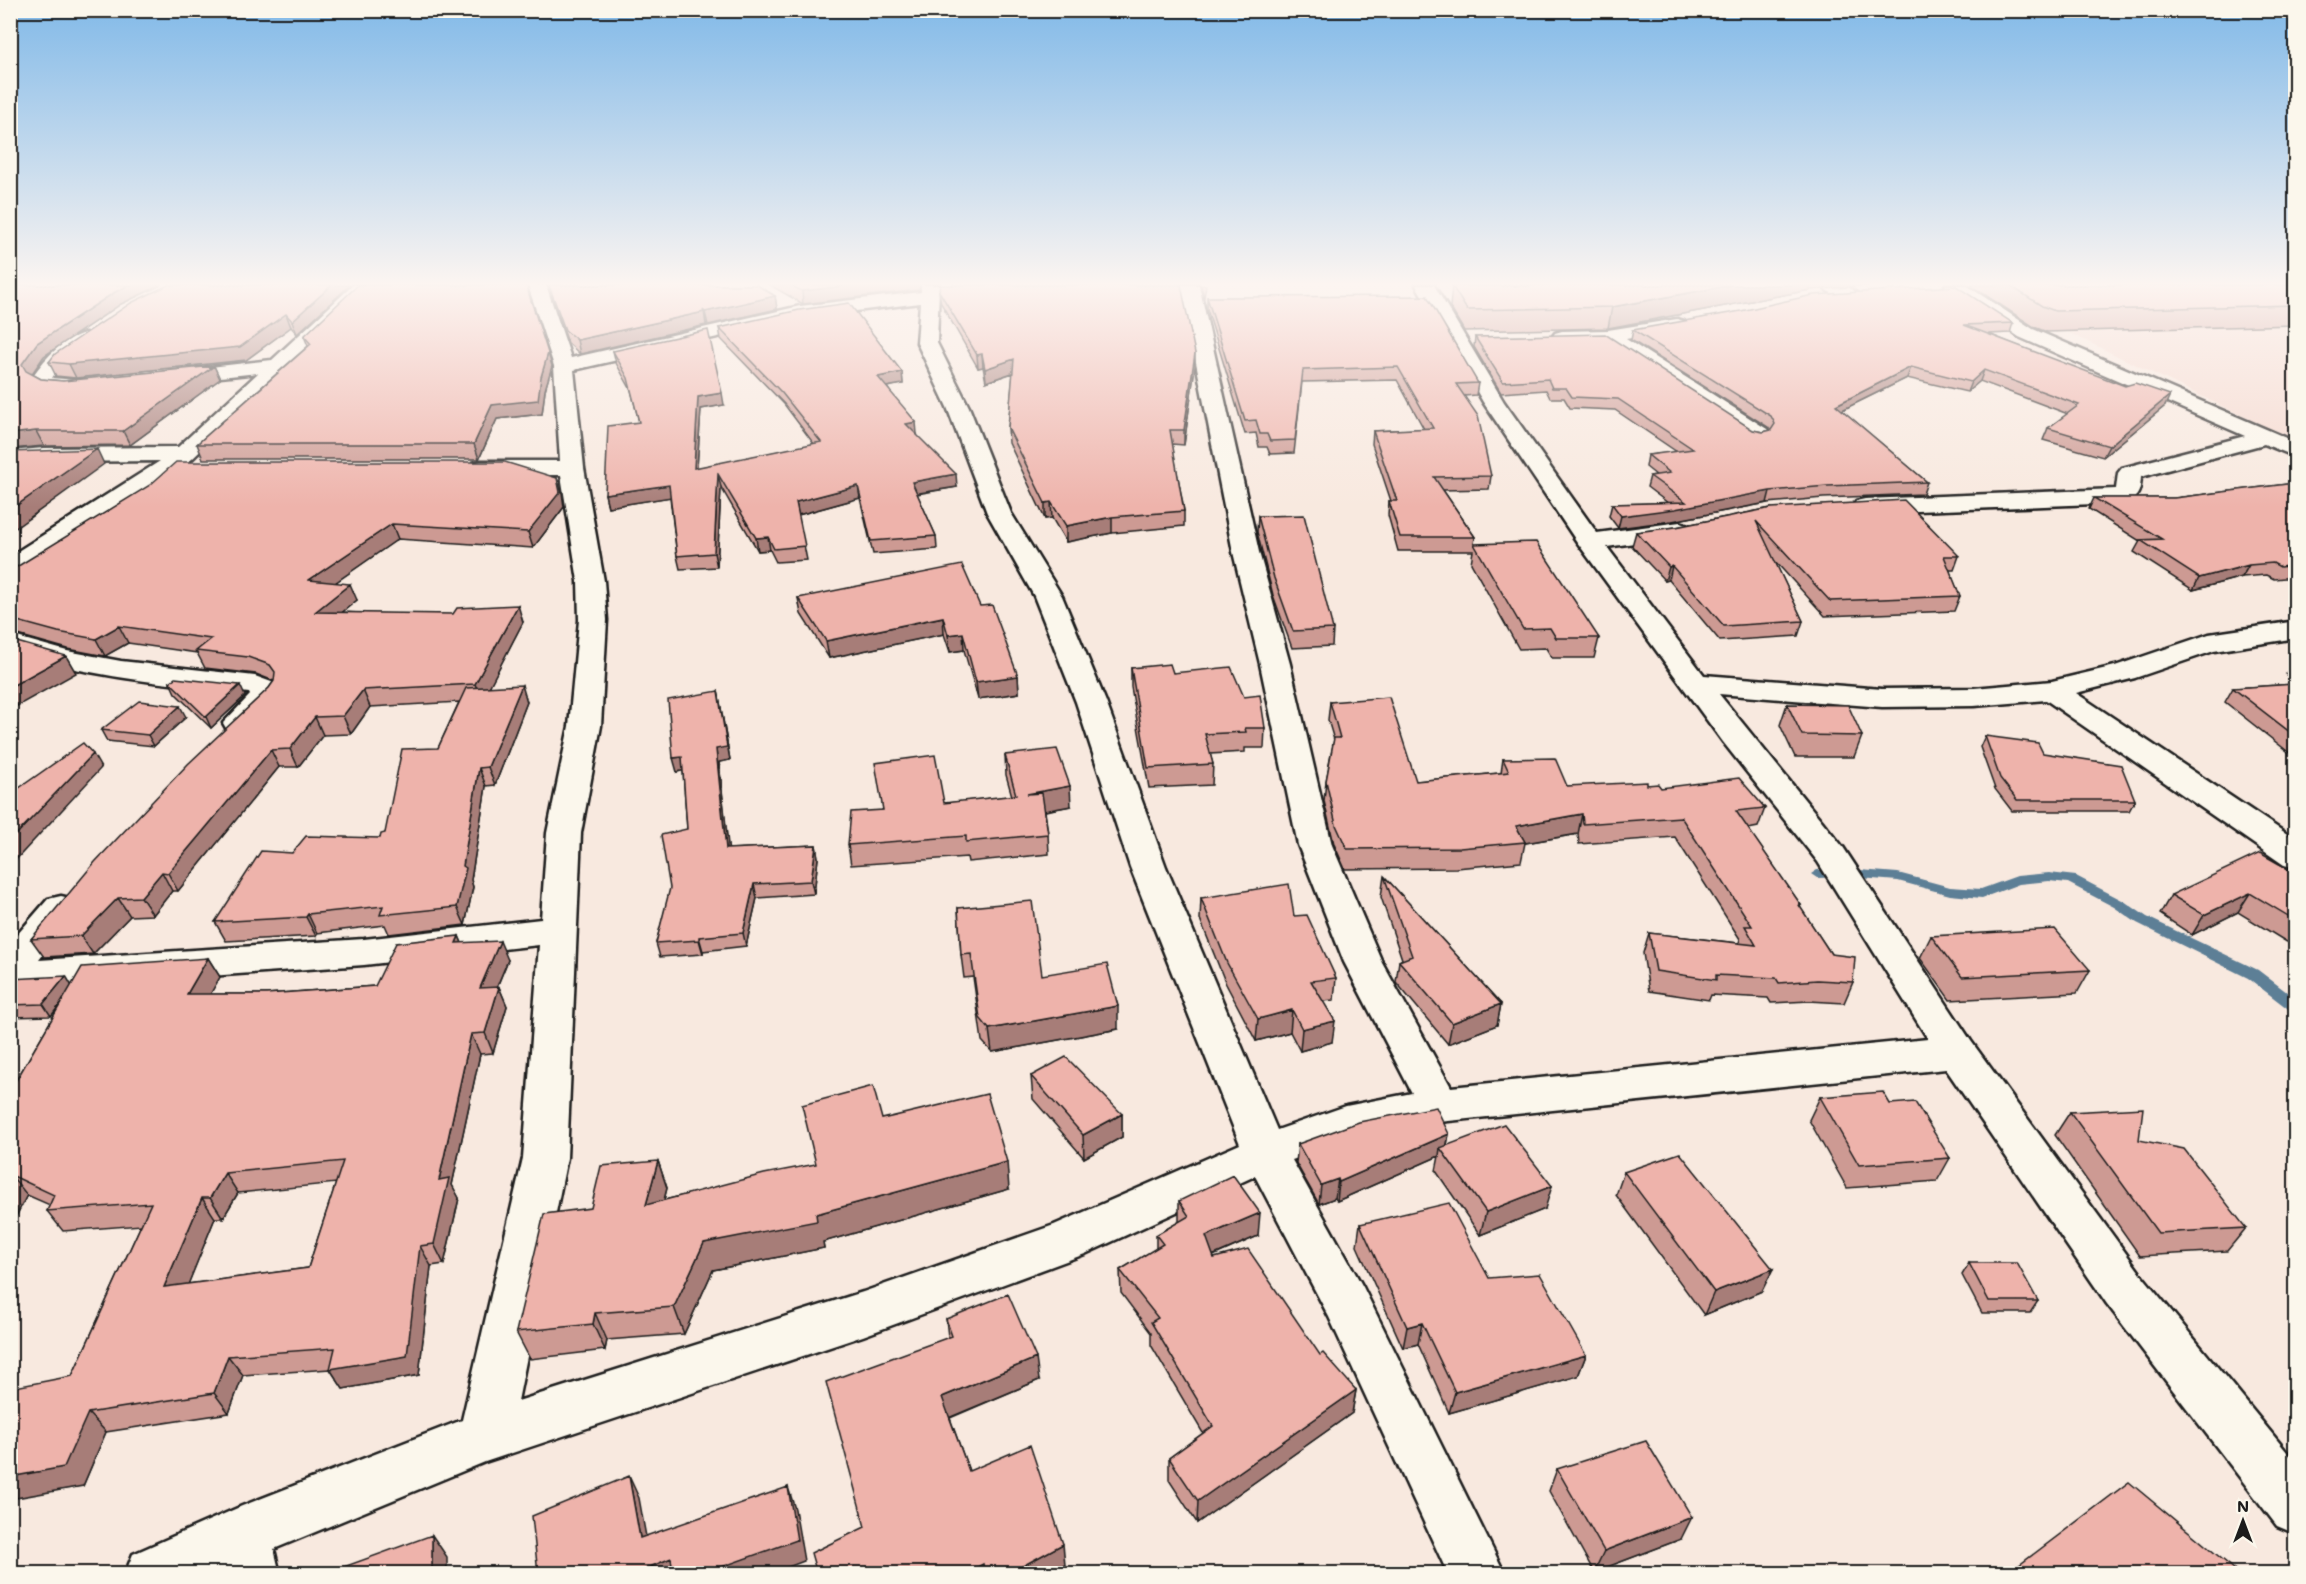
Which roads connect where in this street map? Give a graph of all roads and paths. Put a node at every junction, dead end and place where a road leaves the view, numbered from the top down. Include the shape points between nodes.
1 (56, 359) edge
2 (285, 359) edge
3 (562, 359) edge
4 (594, 359) edge
5 (935, 359) edge
6 (1205, 359) edge
7 (1477, 359) edge
8 (1644, 359) edge
9 (2086, 359) edge
10 (279, 365) junction
11 (564, 366) junction
12 (160, 378) edge
13 (100, 384) edge
14 (1760, 434) edge
15 (2267, 437) junction
16 (2295, 450) edge
17 (10, 458) edge
18 (192, 461) junction
19 (456, 468) edge
20 (572, 468) junction
21 (1846, 506) edge
22 (1704, 525) edge
23 (1590, 542) junction
24 (10, 568) edge
25 (2295, 629) edge
26 (10, 644) edge
27 (1695, 683) junction
28 (2052, 690) junction
29 (217, 743) edge
30 (2295, 857) edge
31 (77, 888) edge
32 (558, 930) junction
33 (10, 969) edge
34 (10, 976) edge
35 (1957, 1052) junction
36 (1439, 1105) junction
37 (1265, 1152) junction
38 (484, 1437) junction
39 (2295, 1507) edge
40 (247, 1554) edge
41 (153, 1574) edge
42 (1477, 1574) edge

1 - 13 street via 41,379 46,384
2 - 10 street
3 - 11 street
4 - 11 street
5 - 37 street via 999,513 1048,596 1091,702 1148,867
6 - 36 street via 1245,552 1275,664 1315,845 1363,962
7 - 23 street via 1494,402
8 - 14 street
9 - 15 street
10 - 12 street
10 - 18 street
11 - 20 street
15 - 16 street
15 - 21 street via 2130,473 2128,493 2121,496
17 - 18 street via 44,455
18 - 24 street via 165,468
19 - 20 street
20 - 32 street via 591,581 593,620 585,726 564,833
22 - 23 street
23 - 27 street
25 - 28 street via 2209,643 2125,672
26 - 29 street via 121,670 255,685 266,690 265,698
27 - 28 street via 1882,698 1974,697
27 - 35 street via 1831,855
28 - 30 street
31 - 33 street
32 - 34 street via 364,952
32 - 38 street via 545,1158
35 - 36 street
35 - 39 street via 2124,1289
36 - 37 street via 1346,1123
37 - 38 street via 1069,1240 863,1314
37 - 42 street via 1346,1302
38 - 40 street
40 - 41 street

